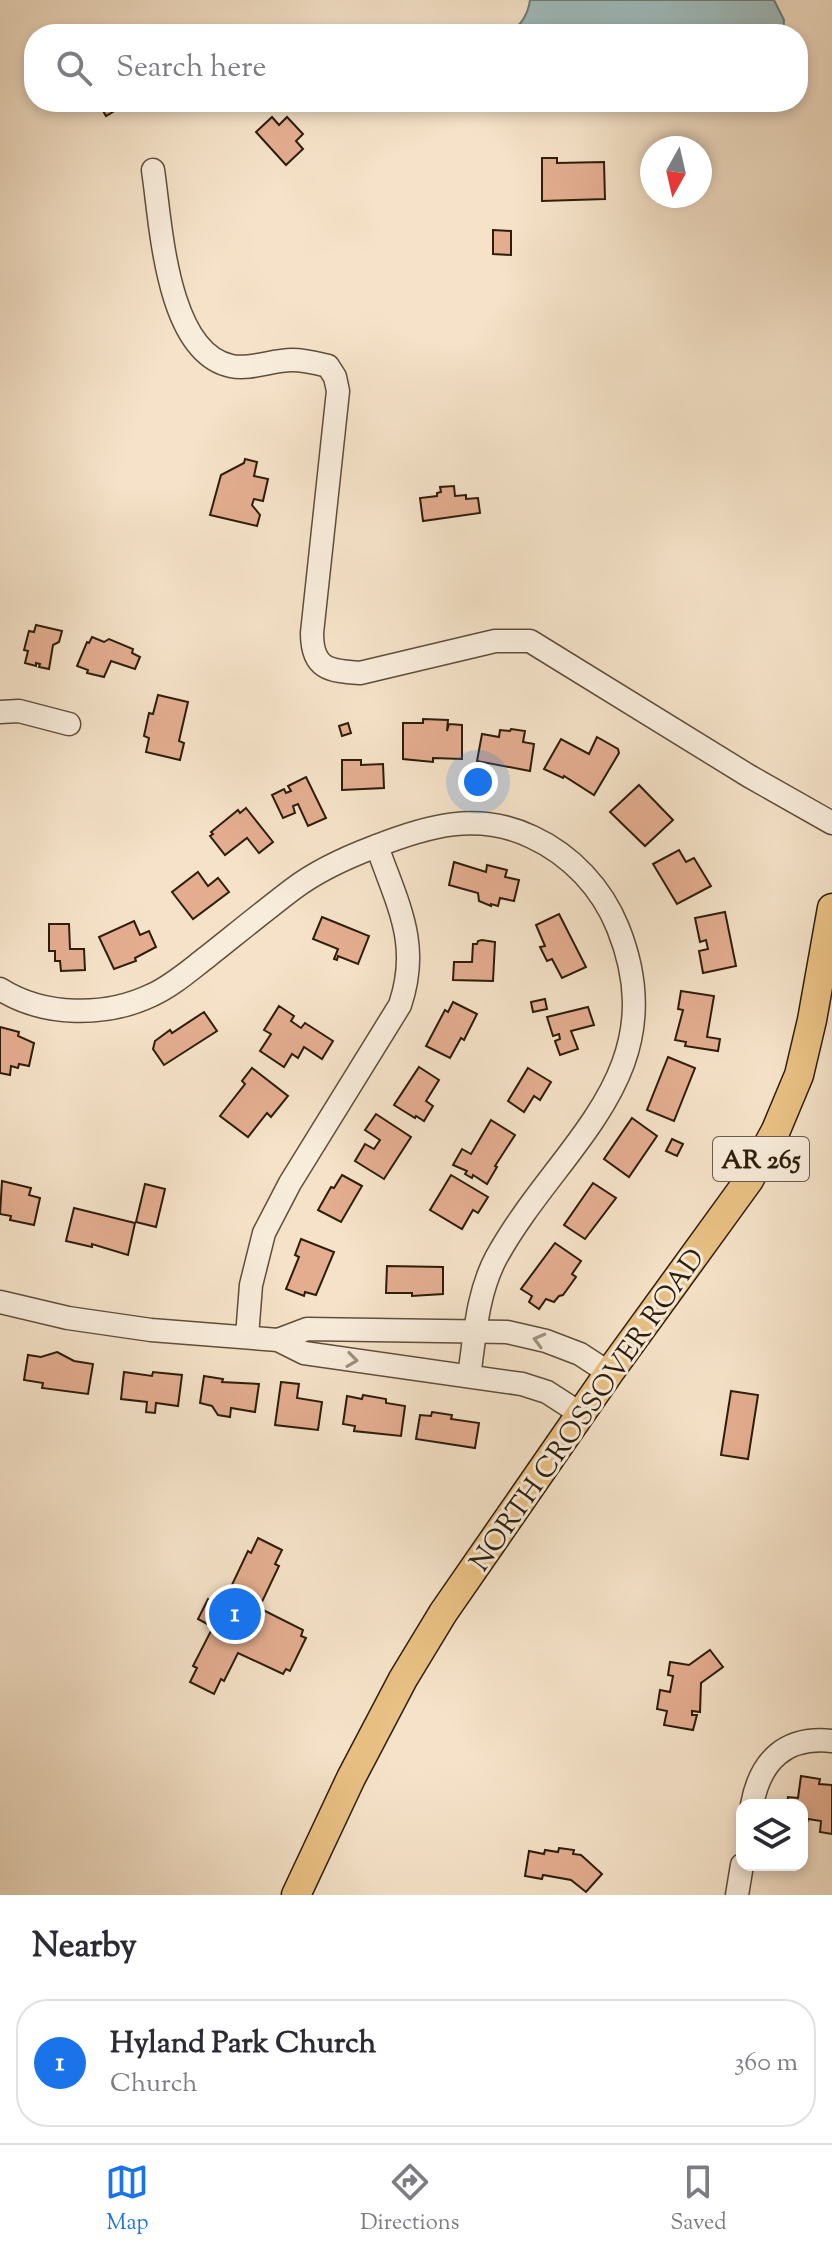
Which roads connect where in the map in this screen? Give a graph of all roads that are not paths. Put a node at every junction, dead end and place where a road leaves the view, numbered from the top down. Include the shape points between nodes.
1 (153, 170) dead end
2 (0, 712) edge
3 (69, 724) dead end
4 (832, 823) edge
5 (377, 846) junction
6 (832, 908) edge
7 (0, 989) edge
8 (0, 1302) edge
9 (476, 1330) junction
10 (247, 1336) junction
11 (278, 1340) junction
12 (609, 1373) junction
13 (469, 1376) junction
14 (581, 1414) junction
15 (832, 1741) edge
16 (754, 1799) edge
17 (741, 1871) edge
18 (296, 1895) edge
19 (737, 1895) edge

1 - 4 street via 174,300 197,343 227,365 310,361 328,366 335,377 338,391 312,633 316,659 325,667 360,673 495,641 530,641
2 - 3 street via 19,711
5 - 7 street via 333,863 296,886 154,995 89,1011 54,1009
5 - 9 street via 453,822 509,827 554,848 587,878 605,901 627,956 633,1025 615,1087 496,1258 482,1292
5 - 10 street via 405,928 408,980 400,1005 264,1233 251,1285
6 - 12 main road, NORTH CROSSOVER ROAD / AR 265 via 799,1075 776,1130 749,1180
8 - 10 street via 151,1330
9 - 11 street via 307,1329
12 -> 9 street via 546,1341
9 - 13 street
10 - 11 street
11 -> 13 street via 304,1353
12 - 14 main road, NORTH CROSSOVER ROAD / AR 265
13 - 14 street via 547,1392
14 - 18 main road, NORTH CROSSOVER ROAD / AR 265 via 411,1666
15 - 16 street via 800,1742 776,1754 761,1772
17 - 19 street

